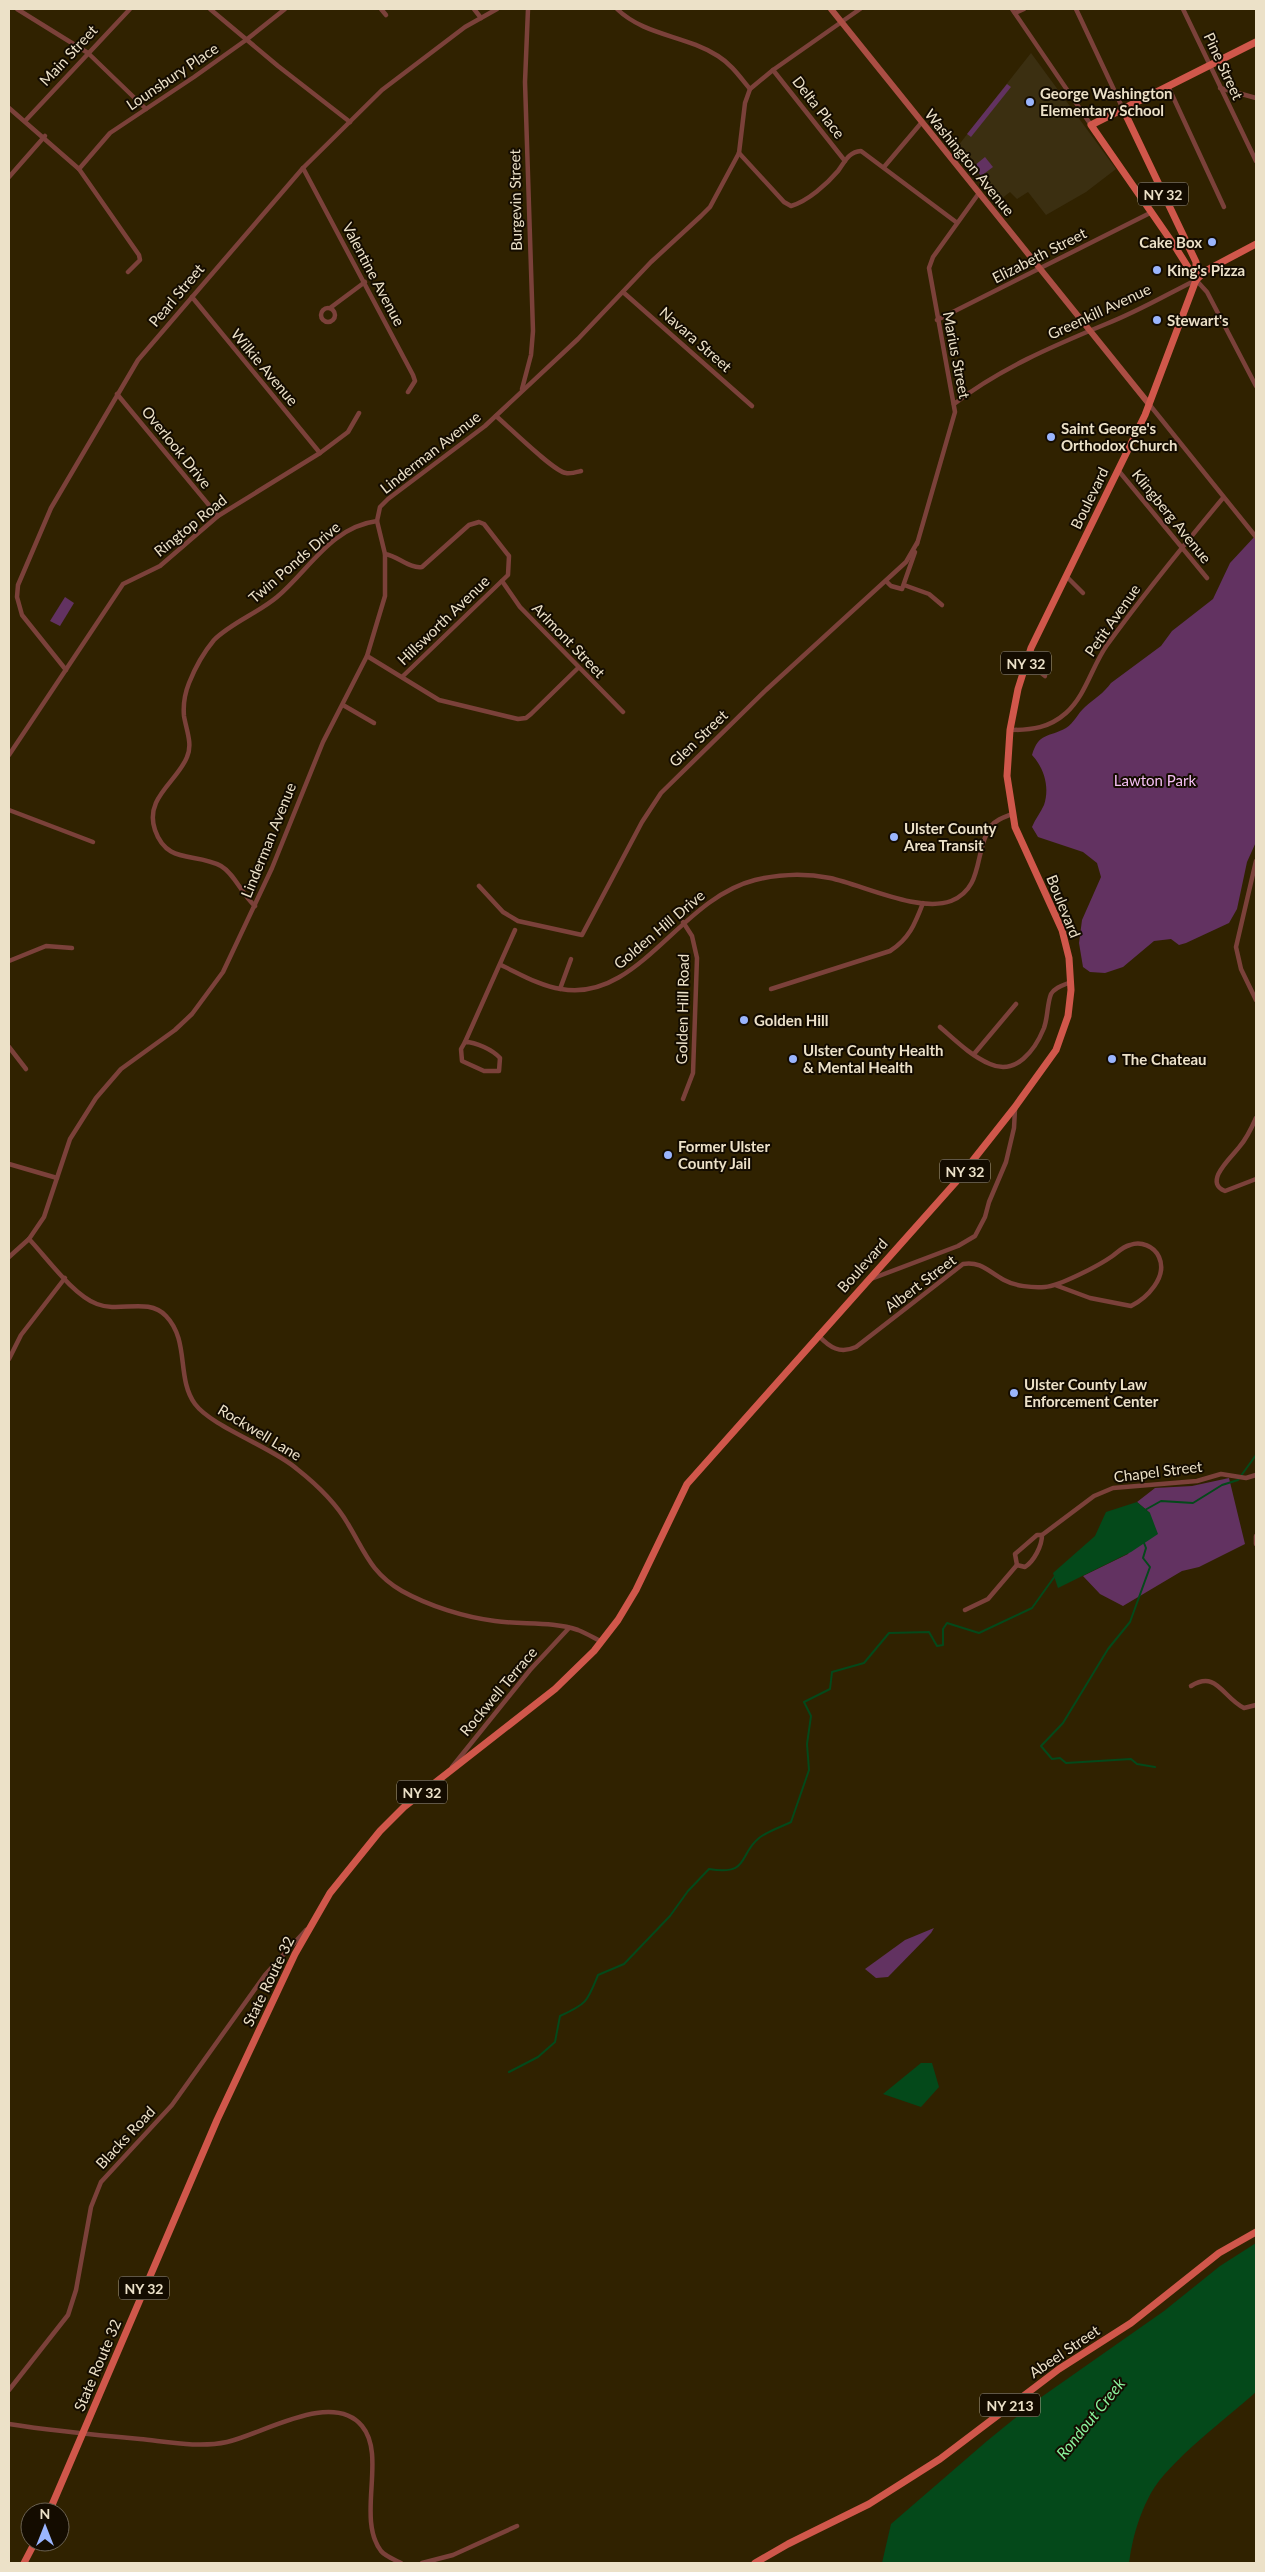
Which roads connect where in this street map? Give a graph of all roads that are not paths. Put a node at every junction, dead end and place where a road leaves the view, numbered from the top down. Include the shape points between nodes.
1 (17, 9) edge
2 (130, 9) edge
3 (210, 9) edge
4 (285, 9) edge
5 (381, 9) edge
6 (474, 9) edge
7 (497, 9) edge
8 (528, 9) edge
9 (617, 9) edge
10 (831, 9) edge
11 (860, 9) edge
12 (1024, 9) edge
13 (1076, 9) edge
14 (1183, 9) edge
15 (1014, 11) edge
16 (386, 15) dead end
17 (481, 18) junction
18 (841, 22) junction
19 (246, 40) junction
20 (1256, 42) edge
21 (88, 53) junction
22 (1210, 65) junction
23 (773, 70) junction
24 (1168, 86) junction
25 (1220, 88) junction
26 (750, 89) junction
27 (1256, 98) edge
28 (9, 108) edge
29 (146, 109) junction
30 (1123, 109) junction
31 (26, 120) junction
32 (350, 122) junction
33 (922, 122) junction
34 (1091, 125) junction
35 (45, 136) junction
36 (739, 154) junction
37 (845, 160) junction
38 (1256, 161) edge
39 (884, 167) junction
40 (79, 168) junction
41 (303, 168) junction
42 (9, 177) edge
43 (979, 193) junction
44 (1224, 207) dead end
45 (1152, 212) junction
46 (956, 222) junction
47 (1256, 244) edge
48 (1040, 268) junction
49 (128, 272) dead end
50 (1196, 280) junction
51 (365, 282) junction
52 (623, 292) junction
53 (192, 297) junction
54 (330, 308) dead end
55 (937, 320) junction
56 (1090, 330) junction
57 (1256, 386) edge
58 (522, 390) junction
59 (408, 392) dead end
60 (117, 394) junction
61 (954, 404) junction
62 (1149, 404) junction
63 (752, 406) dead end
64 (359, 413) dead end
65 (496, 416) junction
66 (320, 452) junction
67 (1118, 470) junction
68 (581, 471) dead end
69 (1223, 498) junction
70 (218, 516) junction
71 (377, 521) junction
72 (1256, 538) edge
73 (917, 544) junction
74 (1181, 547) junction
75 (385, 554) junction
76 (1066, 576) junction
77 (1207, 578) dead end
78 (502, 581) junction
79 (886, 581) junction
80 (903, 587) junction
81 (1083, 593) dead end
82 (942, 605) dead end
83 (367, 656) junction
84 (1026, 661) junction
85 (578, 668) junction
86 (66, 670) junction
87 (1045, 676) dead end
88 (402, 677) junction
89 (343, 704) junction
90 (623, 712) dead end
91 (374, 723) dead end
92 (1010, 730) junction
93 (9, 755) edge
94 (9, 810) edge
95 (1012, 814) junction
96 (93, 842) dead end
97 (1256, 861) edge
98 (479, 886) dead end
99 (923, 903) junction
100 (255, 906) junction
101 (683, 922) junction
102 (515, 930) dead end
103 (72, 948) dead end
104 (572, 959) dead end
105 (9, 961) edge
106 (501, 965) junction
107 (1071, 982) junction
108 (560, 989) junction
109 (771, 989) dead end
110 (1256, 1000) edge
111 (1016, 1004) dead end
112 (940, 1027) dead end
113 (465, 1042) junction
114 (9, 1047) edge
115 (974, 1054) junction
116 (26, 1069) dead end
117 (684, 1099) dead end
118 (1015, 1107) junction
119 (1256, 1118) edge
120 (9, 1164) edge
121 (57, 1178) junction
122 (1256, 1179) edge
123 (30, 1239) junction
124 (9, 1257) edge
125 (65, 1278) junction
126 (867, 1280) junction
127 (1055, 1285) junction
128 (818, 1335) junction
129 (9, 1359) edge
130 (1256, 1475) edge
131 (1042, 1535) junction
132 (1256, 1536) edge
133 (1256, 1544) edge
134 (650, 1559) joint
135 (1017, 1565) junction
136 (965, 1610) dead end
137 (569, 1628) junction
138 (602, 1642) junction
139 (1191, 1686) dead end
140 (1256, 1705) edge
141 (448, 1772) junction
142 (310, 1926) junction
143 (1256, 2232) edge
144 (9, 2390) edge
145 (9, 2424) edge
146 (83, 2434) junction
147 (53, 2502) edge
148 (517, 2526) dead end
149 (400, 2563) edge
150 (422, 2563) edge
151 (755, 2563) edge

1 - 21 street
2 - 21 street, Main Street
3 - 19 street
4 - 19 street, Lounsbury Place
5 - 16 street
6 - 17 street
7 - 17 street, Pearl Street
8 - 58 street, Burgevin Street via 525,90 533,331
9 - 26 street via 641,26 716,55
10 - 18 main road, Washington Avenue
11 - 18 street
12 - 15 street
13 - 30 street
14 - 22 street, Pine Street
15 - 34 street
17 - 32 street, Pearl Street via 394,78
18 - 23 street
18 - 33 main road, Washington Avenue
19 - 29 street, Lounsbury Place
19 - 32 street
20 - 22 main road
21 - 29 street
21 - 31 street, Main Street
22 - 24 main road
22 - 25 street, Pine Street
23 - 26 street
23 - 37 street, Delta Place
24 - 30 main road
24 - 44 street
25 - 27 street
25 - 38 street, Pine Street
26 - 36 street, Linderman Avenue
28 - 31 street
29 - 40 street, Lounsbury Place via 110,133
30 - 34 main road
30 - 50 main road, NY 32 via 1196,262
31 - 35 street
32 - 41 street, Pearl Street
33 - 39 street
33 - 43 main road, Washington Avenue
34 - 45 main road, NY 32
35 - 40 street
35 - 42 street
36 - 37 street via 791,206 838,172
36 - 52 street, Linderman Avenue via 710,207
37 - 39 street via 854,152 861,151
39 - 46 street
40 - 49 street via 139,255 140,260
41 - 51 street, Valentine Avenue
41 - 53 street, Pearl Street
43 - 46 street, Marius Street
43 - 48 main road, Washington Avenue
45 - 48 street, Elizabeth Street
45 - 50 main road, NY 32
46 - 55 street, Marius Street via 933,256 929,268
47 - 50 main road, Greenkill Avenue
48 - 55 street, Elizabeth Street
48 - 56 main road, Washington Avenue
50 - 56 street, Greenkill Avenue
50 - 57 street via 1207,292
50 - 62 main road, Boulevard / NY 32
51 - 54 street
51 - 59 street, Valentine Avenue via 413,375 413,386
52 - 58 street, Linderman Avenue
52 - 63 street, Navara Street
53 - 60 street, Pearl Street via 138,360
53 - 66 street, Wilkie Avenue
55 - 61 street, Marius Street
56 - 61 street, Greenkill Avenue via 1013,366
56 - 62 main road, Washington Avenue
58 - 65 street, Linderman Avenue
60 - 70 street, Overlook Drive
60 - 86 street, Pearl Street via 51,508 18,585 17,597 22,615
61 - 73 street, Marius Street via 953,425
62 - 67 main road, Boulevard / NY 32
62 - 69 street
64 - 66 street, Ringtop Road via 348,432
65 - 68 street via 552,467 566,473
65 - 71 street, Linderman Avenue via 388,498 380,507
66 - 70 street, Ringtop Road
67 - 74 street, Klingberg Avenue
67 - 76 main road, Boulevard / NY 32
69 - 72 street
69 - 74 street, Petit Avenue
70 - 86 street, Ringtop Road via 160,566 123,584
71 - 75 street, Linderman Avenue
71 - 100 street, Twin Ponds Drive via 357,525 338,536 277,597 214,640 188,686 184,709 188,754 154,806 155,829 165,847 175,854 224,868
73 - 79 street, Glen Street via 906,562
73 - 80 street, Marius Street
74 - 77 street, Klingberg Avenue
74 - 92 street, Petit Avenue via 1106,646 1081,694 1067,712 1052,724
75 - 78 street via 422,567 469,525 478,522 484,524 509,556 508,575
75 - 83 street, Linderman Avenue via 385,596
76 - 81 street
76 - 84 main road, Boulevard / NY 32
78 - 85 street, Arlmont Street via 520,607
78 - 88 street, Hillsworth Avenue
79 - 80 street via 891,586
79 - 98 street, Glen Street via 766,690 661,793 642,822 582,935 518,921 503,912
80 - 82 street via 929,594
83 - 88 street
83 - 89 street, Linderman Avenue
84 - 87 street
84 - 92 main road, Boulevard / NY 32
85 - 88 street via 523,719 439,700
85 - 90 street, Arlmont Street
86 - 93 street, Ringtop Road
89 - 91 street
89 - 100 street, Linderman Avenue via 316,756
92 - 95 main road, Boulevard / NY 32 via 1007,776
94 - 96 street
95 - 99 street, Golden Hill Drive via 996,821 989,830 971,886 964,894 944,903
95 - 107 main road, Boulevard / NY 32 via 1062,930
97 - 110 street via 1236,947 1241,969
99 - 101 street, Golden Hill Drive via 828,878 795,874 741,884 713,899
99 - 109 street via 907,938 890,951
100 - 121 street, Linderman Avenue via 223,972 199,1006 175,1030 121,1069 96,1098 70,1139
101 - 108 street, Golden Hill Drive via 628,974 616,981 588,990
101 - 117 street, Golden Hill Road via 694,942 697,958 693,1073
102 - 106 street
103 - 105 street via 46,946
104 - 108 street
106 - 108 street, Golden Hill Drive via 536,982
106 - 113 street
107 - 115 street via 1059,986 1051,994 1044,1027 1025,1058 1010,1066 999,1067
107 - 118 main road, Boulevard / NY 32 via 1068,1016 1056,1050
111 - 115 street
112 - 115 street
113 - 113 street via 461,1049 462,1061 484,1070 499,1071 500,1058 496,1054
114 - 116 street
118 - 126 main road, Boulevard / NY 32 via 955,1183
118 - 126 street via 1006,1162 975,1236 958,1246
119 - 122 street via 1217,1180 1226,1191
120 - 121 street
121 - 123 street, Linderman Avenue via 50,1203
123 - 124 street
123 - 125 street, Rockwell Lane
125 - 129 street via 21,1335
125 - 137 street, Rockwell Lane via 96,1304 114,1308 149,1306 164,1314 177,1332 187,1387 197,1406 299,1470 340,1511 377,1572 401,1590 446,1609 481,1618
126 - 128 main road, Boulevard / NY 32
127 - 127 street, Albert Street via 1090,1298 1131,1306 1147,1296 1156,1284 1160,1259 1150,1247 1130,1245 1093,1268
127 - 128 street, Albert Street via 1011,1283 979,1264 962,1264 856,1347 842,1351 834,1349
128 - 134 main road, Boulevard / NY 32 via 687,1484
130 - 131 street, Chapel Street via 1246,1478 1220,1474 1197,1481 1113,1488 1094,1496
131 - 135 street, Chapel Street via 1040,1545 1028,1564 1025,1567
131 - 135 street via 1036,1535 1015,1554
132 - 133 street
134 - 138 main road, State Route 32 / NY 32 via 618,1620
135 - 136 street, Chapel Street via 988,1599
137 - 138 street, Rockwell Lane
137 - 141 street, Rockwell Terrace via 530,1670
138 - 141 main road, State Route 32 / NY 32 via 554,1689
139 - 140 street via 1205,1679 1211,1680 1244,1708
141 - 142 main road, State Route 32 / NY 32 via 380,1831 330,1893
142 - 144 street, Blacks Road via 265,1975 172,2106 101,2182 91,2207 76,2290 68,2315
142 - 146 main road, State Route 32 / NY 32 via 217,2120
143 - 151 main road, Abeel Street / NY 213 via 1219,2253 1132,2323 1059,2369 940,2459 869,2504
145 - 146 street
146 - 147 main road, State Route 32 / NY 32
146 - 149 street via 199,2445 237,2440 309,2414 328,2412 350,2417 362,2427 369,2439 370,2525 382,2552
148 - 150 street via 452,2555

